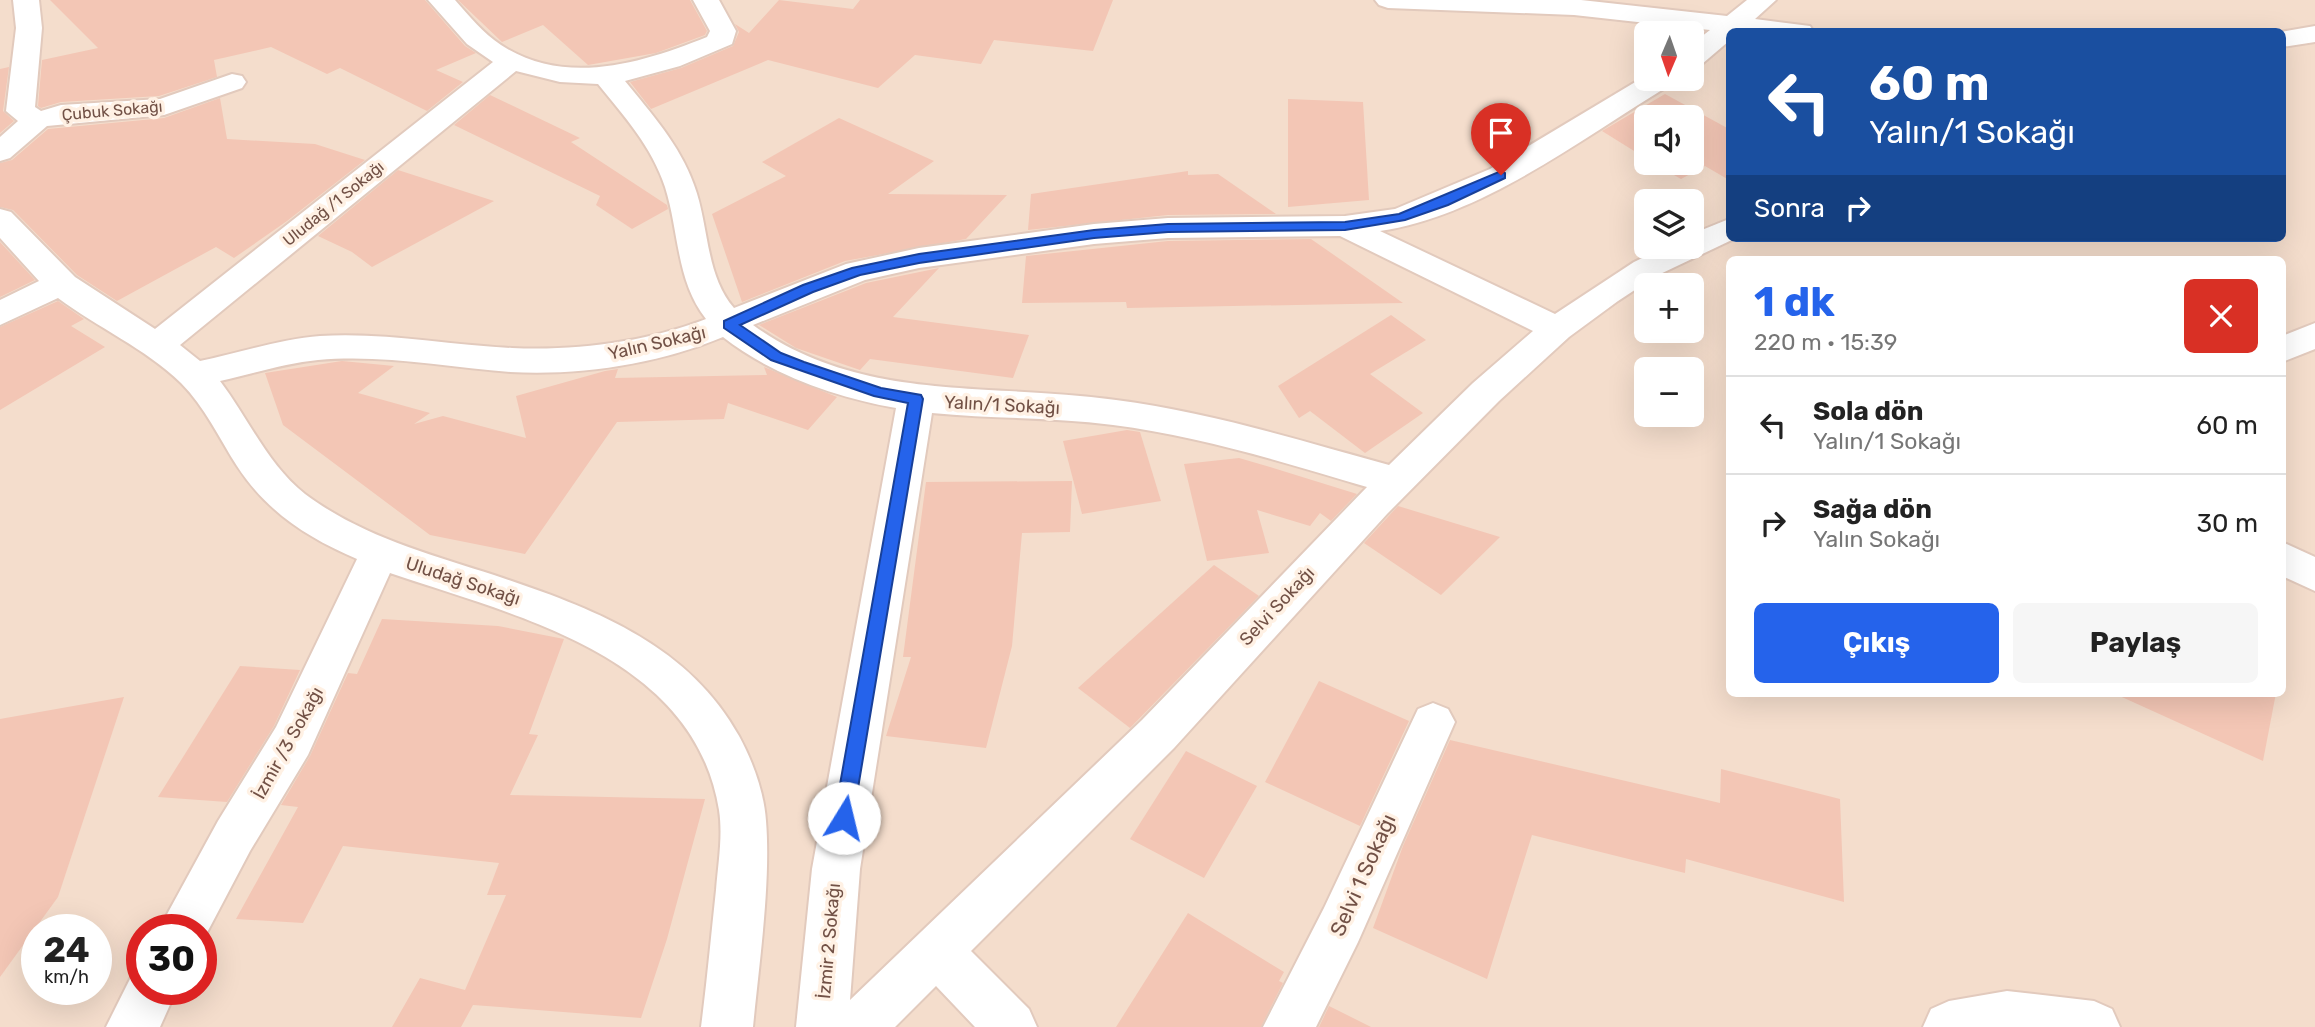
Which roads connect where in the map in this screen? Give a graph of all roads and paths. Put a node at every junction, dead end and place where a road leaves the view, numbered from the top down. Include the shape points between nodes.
1 (26, 0) edge
2 (441, 0) edge
3 (706, 0) edge
4 (1388, 0) edge
5 (1763, 0) edge
6 (1437, 1) edge
7 (1736, 24) junction
8 (1731, 28) edge
9 (1768, 28) edge
10 (1726, 32) edge
11 (2315, 34) edge
12 (2286, 38) edge
13 (1704, 49) edge
14 (511, 61) junction
15 (607, 78) junction
16 (232, 82) dead end
17 (1640, 91) edge
18 (37, 120) junction
19 (0, 152) edge
20 (0, 219) edge
21 (1345, 226) junction
22 (1726, 242) edge
23 (61, 283) junction
24 (0, 314) edge
25 (729, 324) junction
26 (1557, 330) junction
27 (2315, 335) edge
28 (156, 346) junction
29 (2286, 348) edge
30 (194, 374) junction
31 (916, 399) junction
32 (1396, 481) junction
33 (380, 552) junction
34 (2286, 560) edge
35 (2315, 575) edge
36 (1433, 722) dead end
37 (191, 914) edge
38 (938, 953) junction
39 (144, 1005) edge
40 (132, 1027) edge
41 (727, 1027) edge
42 (822, 1027) edge
43 (859, 1027) edge
44 (1011, 1027) edge
45 (1289, 1027) edge
46 (1949, 1027) edge
47 (2094, 1027) edge

1 - 18 street via 29,28 20,111
2 - 14 street via 490,50
3 - 15 street via 723,38 659,66
4 - 6 street
5 - 7 street
6 - 7 street via 1574,7
7 - 8 street
7 - 9 street
10 - 13 street
11 - 12 street
14 - 15 street via 547,72
14 - 28 street, Uludağ /1 Sokağı
15 - 25 street, Yalın/1 Sokağı via 673,168 696,266 710,302
16 - 18 street, Çubuk Sokağı via 164,107 61,114
17 - 21 street, Yalın Sokağı via 1501,175 1443,202 1401,218
18 - 19 street, Çubuk Sokağı
20 - 23 street, Uludağ Sokağı
21 - 25 street, Yalın Sokağı via 1168,228 919,258 857,271 808,288
21 - 26 street
22 - 26 street, Selvi Sokağı via 1645,269
23 - 24 street
23 - 28 street, Uludağ Sokağı
25 - 30 street, Yalın Sokağı via 685,340 590,358 513,360 318,348
25 - 31 street, Yalın/1 Sokağı via 799,366 879,393
26 - 32 street, Selvi Sokağı
27 - 29 street
28 - 30 street, Uludağ Sokağı
30 - 33 street, Uludağ Sokağı via 256,465 290,503
31 - 32 street, Yalın/1 Sokağı via 1138,416 1267,444
31 - 42 street, İzmir 2 Sokağı via 836,869
32 - 38 street, Selvi Sokağı via 1158,734
33 - 37 street, İzmir /3 Sokağı via 292,741
33 - 41 street, Uludağ Sokağı via 534,604 609,637 669,679 708,718 729,754 742,812
34 - 35 street
36 - 45 street, Selvi 1 Sokağı
38 - 43 street, Selvi Sokağı
38 - 44 street
39 - 40 street
46 - 47 street via 2007,1017

